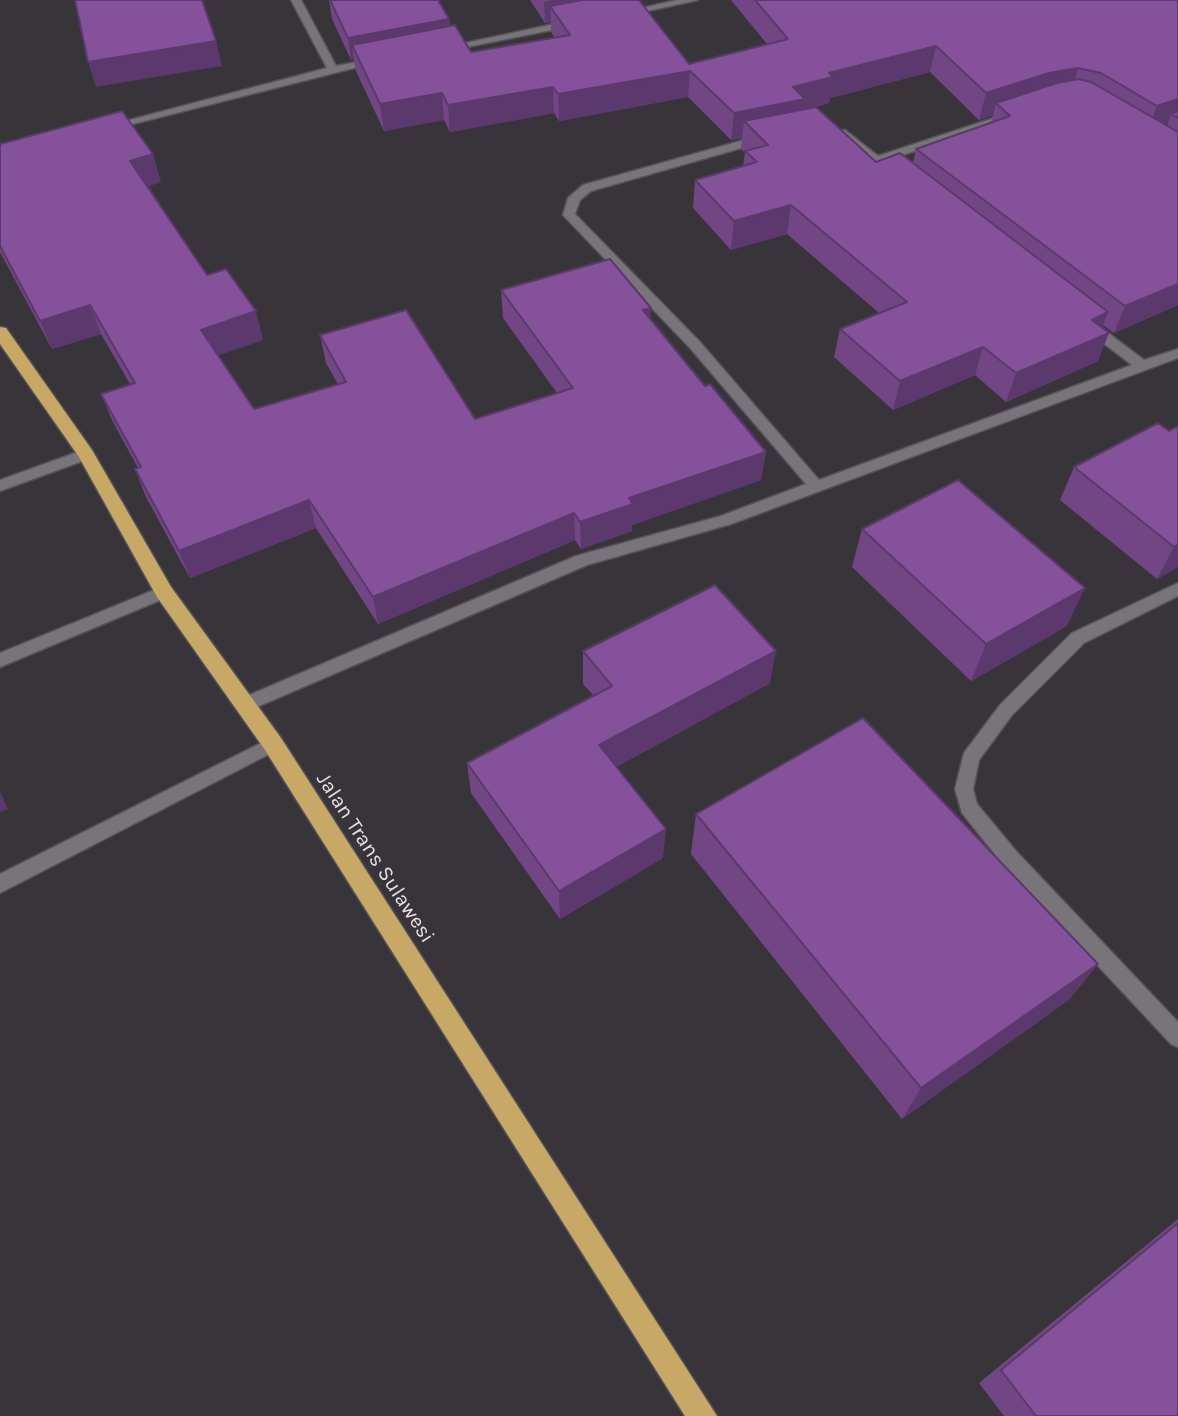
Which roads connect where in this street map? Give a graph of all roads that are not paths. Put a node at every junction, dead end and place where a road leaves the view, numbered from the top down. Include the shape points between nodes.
1 (296, 0) edge
2 (693, 0) edge
3 (613, 16) edge
4 (587, 21) edge
5 (427, 52) edge
6 (387, 60) edge
7 (333, 70) junction
8 (1020, 112) edge
9 (828, 130) edge
10 (93, 131) edge
11 (778, 136) edge
12 (876, 160) junction
13 (908, 185) edge
14 (1079, 318) edge
15 (0, 332) edge
16 (1178, 353) edge
17 (1144, 368) junction
18 (86, 454) junction
19 (0, 486) edge
20 (817, 487) junction
21 (1178, 589) edge
22 (164, 592) junction
23 (0, 660) edge
24 (246, 704) junction
25 (273, 744) junction
26 (0, 884) edge
27 (1178, 1037) edge
28 (702, 1416) edge

1 - 7 street
2 - 3 street
4 - 5 street
6 - 7 street
7 - 10 street
8 - 12 street
9 - 12 street via 844,133
11 - 20 street via 587,188 574,198 569,215 695,345
12 - 13 street
14 - 17 street
15 - 18 highway, Jalan Trans Sulawesi
16 - 17 street
17 - 20 street
18 - 19 street
18 - 22 highway, Jalan Trans Sulawesi
20 - 24 street via 725,520 582,560
21 - 27 street via 1078,638 1006,710 970,758 964,789 968,807 1009,857
22 - 23 street
22 - 24 highway, Jalan Trans Sulawesi
24 - 25 highway, Jalan Trans Sulawesi
25 - 26 street
25 - 28 highway, Jalan Trans Sulawesi

